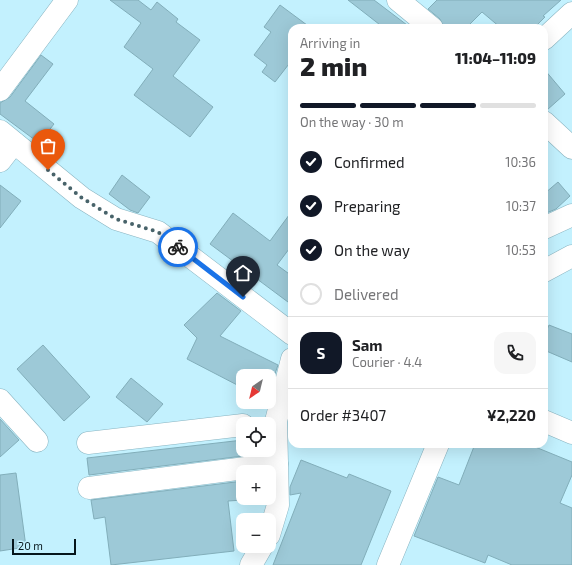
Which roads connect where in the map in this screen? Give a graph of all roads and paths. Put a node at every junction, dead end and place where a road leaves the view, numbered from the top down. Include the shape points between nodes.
1 (67, 0) edge
2 (398, 0) edge
3 (572, 13) edge
4 (427, 24) edge
5 (548, 35) edge
6 (0, 90) edge
7 (548, 126) edge
8 (7, 137) edge
9 (572, 148) edge
10 (0, 161) edge
11 (572, 215) edge
12 (548, 226) edge
13 (572, 256) edge
14 (548, 269) edge
15 (288, 331) edge
16 (288, 374) edge
17 (0, 400) edge
18 (276, 421) joint
19 (548, 423) edge
20 (236, 426) edge
21 (572, 433) edge
22 (36, 441) dead end
23 (88, 443) dead end
24 (436, 448) edge
25 (277, 464) junction
26 (89, 488) dead end
27 (276, 513) edge
28 (258, 553) edge
29 (251, 565) edge
30 (388, 565) edge

1 - 6 street
2 - 4 street
3 - 5 street
7 - 9 street
8 - 10 street
8 - 15 street via 82,198 116,219 158,232
11 - 12 street
13 - 14 street
16 - 18 street
17 - 22 street
18 - 25 street
19 - 21 street
20 - 23 street
24 - 30 street
25 - 26 street
25 - 27 street via 278,505
28 - 29 street

